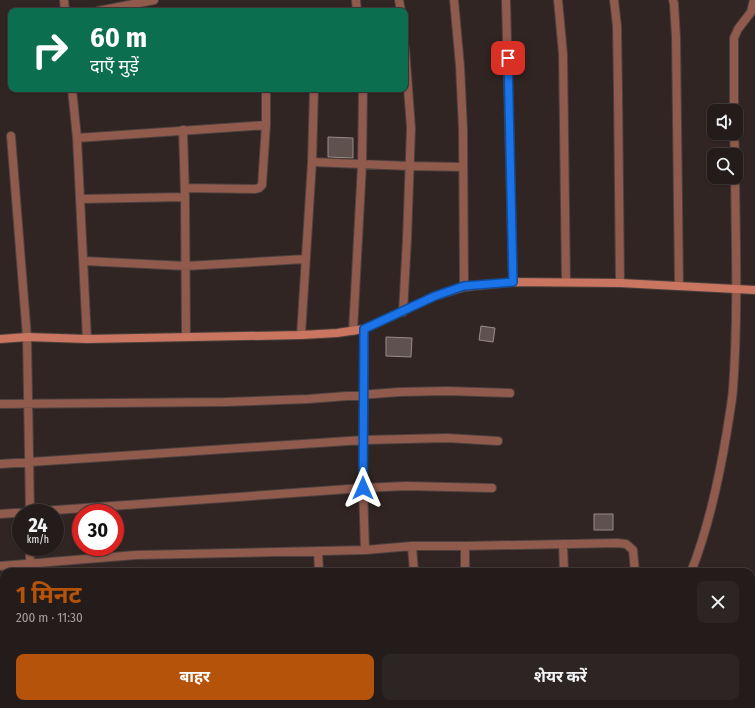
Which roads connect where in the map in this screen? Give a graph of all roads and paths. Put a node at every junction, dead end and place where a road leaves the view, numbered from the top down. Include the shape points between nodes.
1 (154, 0) edge
2 (454, 0) edge
3 (506, 0) edge
4 (558, 0) edge
5 (614, 0) edge
6 (673, 0) edge
7 (754, 0) edge
8 (113, 8) edge
9 (408, 88) edge
10 (72, 92) edge
11 (266, 92) edge
12 (314, 92) edge
13 (363, 92) edge
14 (734, 104) edge
15 (266, 125) junction
16 (183, 130) junction
17 (11, 136) dead end
18 (77, 138) junction
19 (312, 162) junction
20 (362, 164) junction
21 (409, 166) junction
22 (463, 166) junction
23 (735, 184) edge
24 (185, 188) junction
25 (185, 197) junction
26 (80, 199) junction
27 (306, 259) junction
28 (84, 261) junction
29 (186, 266) junction
30 (513, 282) junction
31 (566, 282) junction
32 (620, 283) junction
33 (464, 286) junction
34 (679, 286) junction
35 (737, 289) junction
36 (755, 290) edge
37 (403, 312) junction
38 (364, 329) junction
39 (353, 330) junction
40 (301, 336) junction
41 (27, 337) junction
42 (186, 337) junction
43 (0, 339) edge
44 (87, 339) junction
45 (510, 393) dead end
46 (363, 395) junction
47 (28, 403) junction
48 (0, 404) edge
49 (364, 440) junction
50 (498, 441) dead end
51 (29, 462) junction
52 (0, 464) edge
53 (363, 488) junction
54 (492, 488) dead end
55 (30, 504) edge
56 (64, 510) edge
57 (12, 513) edge
58 (0, 514) edge
59 (563, 544) junction
60 (412, 546) junction
61 (464, 546) junction
62 (366, 550) junction
63 (318, 551) junction
64 (30, 556) edge
65 (0, 566) edge
66 (30, 568) edge
67 (319, 568) edge
68 (414, 568) edge
69 (465, 568) edge
70 (564, 568) edge
71 (635, 568) edge
72 (693, 568) edge

1 - 8 street
2 - 22 street via 460,66
3 - 30 street
4 - 31 street via 563,54
5 - 32 street via 617,26
6 - 34 street via 676,37
7 - 14 street via 751,12 734,38
9 - 21 street via 411,128
10 - 18 street
11 - 15 street
12 - 19 street
13 - 20 street
15 - 16 street
15 - 24 street via 263,180 259,188
16 - 18 street
16 - 24 street
17 - 41 street
18 - 26 street
19 - 20 street
19 - 27 street
20 - 21 street
20 - 39 street
21 - 22 street
21 - 37 street
22 - 33 street
23 - 35 street
24 - 25 street
25 - 26 street
25 - 29 street
26 - 28 street
27 - 29 street
27 - 40 street
28 - 29 street
28 - 44 street
29 - 42 street
30 - 31 street
30 - 33 street
31 - 32 street
32 - 34 street
33 - 37 street via 435,296
34 - 35 street
35 - 36 street
35 - 72 street via 733,390 724,451 710,513
37 - 38 street
38 - 39 street
38 - 46 street
39 - 40 street
40 - 42 street
41 - 43 street
41 - 44 street
41 - 47 street
42 - 44 street
45 - 46 street via 447,391
46 - 47 street via 225,402
46 - 49 street
47 - 48 street
47 - 51 street
49 - 50 street via 447,438
49 - 51 street
49 - 53 street
51 - 52 street
51 - 55 street
53 - 54 street
53 - 56 street
53 - 62 street
57 - 58 street
59 - 61 street
59 - 70 street
59 - 71 street via 626,544 633,550
60 - 61 street
60 - 62 street
60 - 68 street
61 - 69 street
62 - 63 street
63 - 66 street via 136,555
63 - 67 street
64 - 66 street
65 - 66 street

